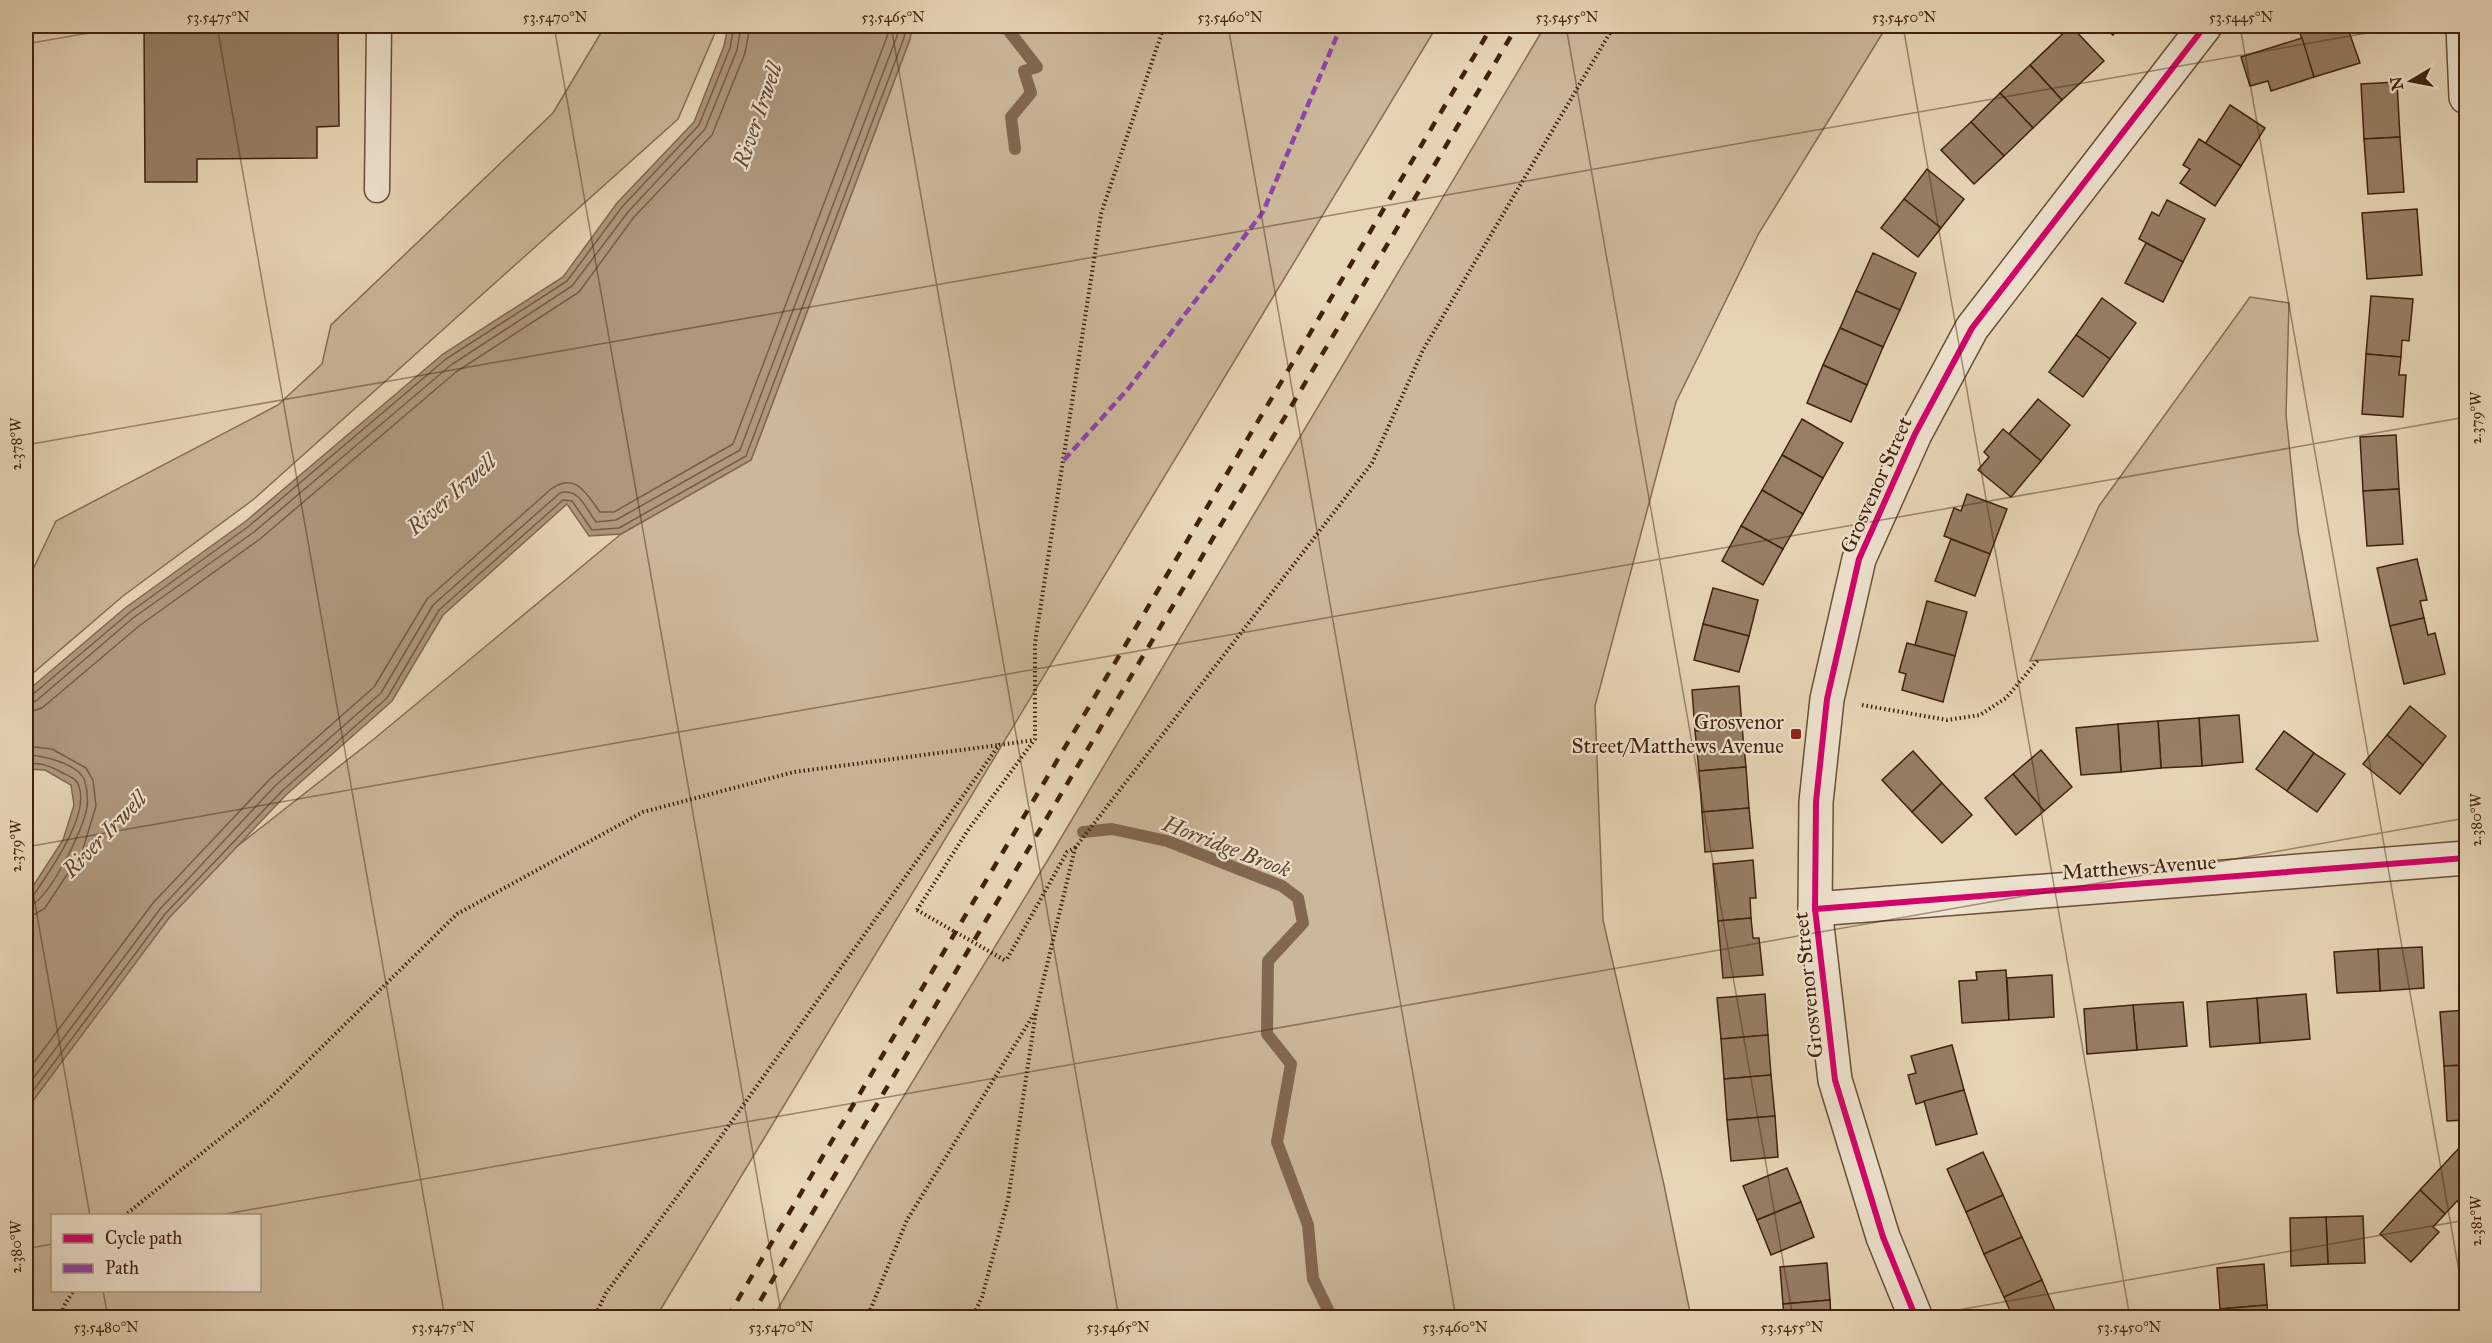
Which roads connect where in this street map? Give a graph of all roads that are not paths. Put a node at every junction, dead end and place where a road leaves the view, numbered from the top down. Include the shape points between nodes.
1 (379, 26) edge
2 (2205, 26) edge
3 (2463, 26) edge
4 (2466, 97) edge
5 (377, 190) dead end
6 (2466, 858) edge
7 (1815, 909) junction
8 (1916, 1317) edge

1 - 5 lane
2 - 7 street, Grosvenor Street via 1972,328 1915,434 1858,559 1827,699 1816,802
3 - 4 street
6 - 7 street, Matthews Avenue
7 - 8 street, Grosvenor Street via 1835,1080 1883,1237

